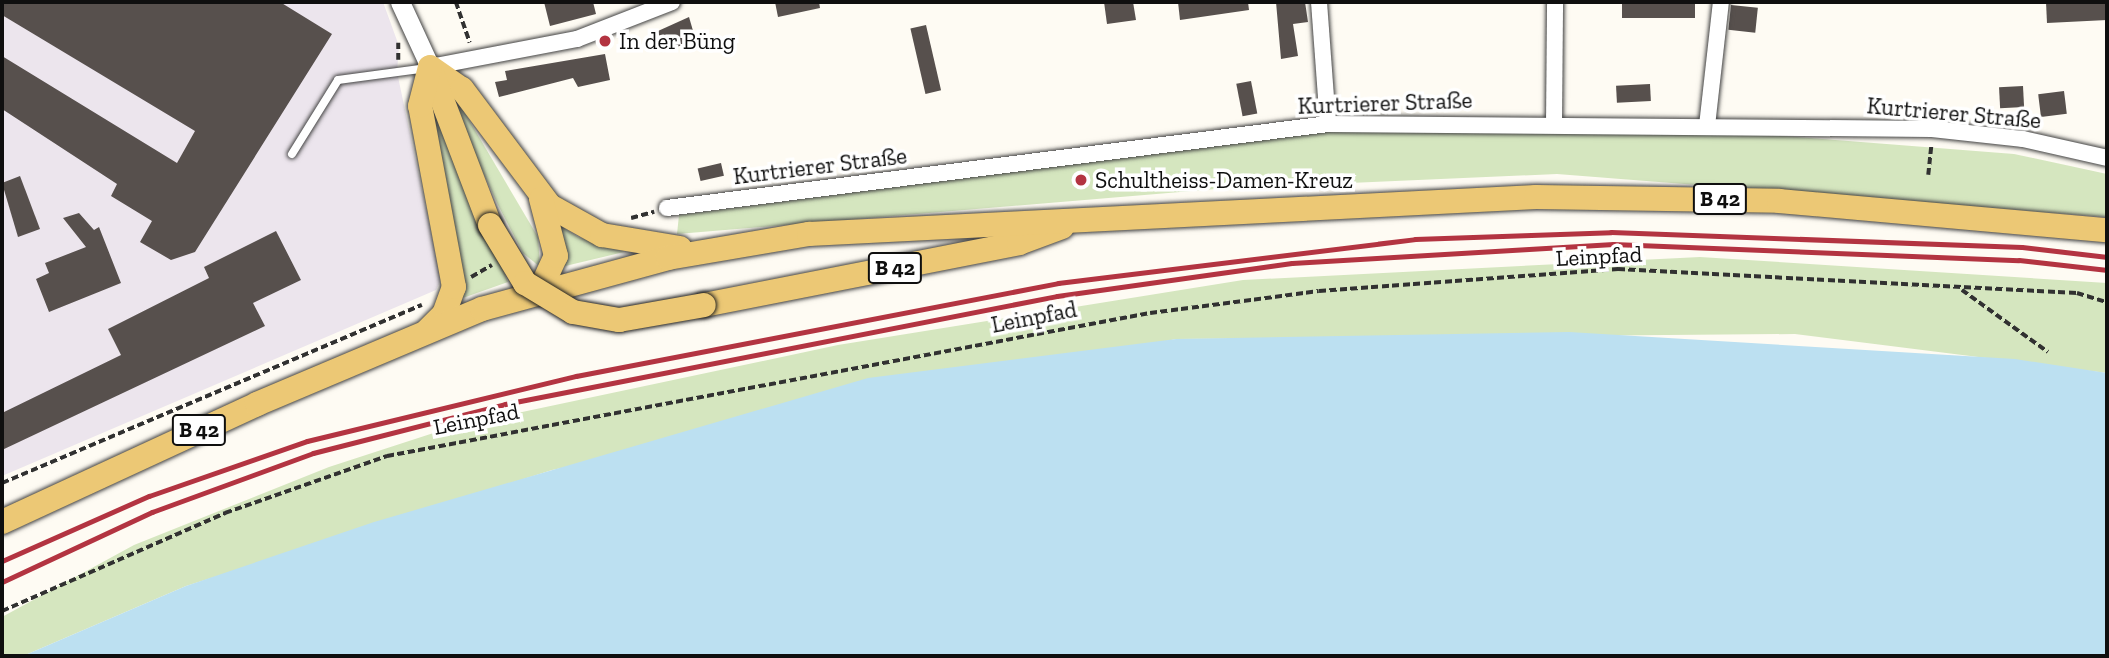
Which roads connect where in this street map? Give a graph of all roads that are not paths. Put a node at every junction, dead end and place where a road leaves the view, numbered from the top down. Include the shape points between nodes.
1 (400, 2) edge
2 (672, 2) edge
3 (1318, 2) edge
4 (1555, 2) edge
5 (1721, 2) edge
6 (430, 67) junction
7 (1328, 124) junction
8 (1554, 124) junction
9 (1707, 126) junction
10 (292, 154) dead end
11 (2107, 158) edge
12 (539, 195) junction
13 (667, 208) dead end
14 (1083, 219) junction
15 (2107, 230) edge
16 (712, 249) junction
17 (539, 292) junction
18 (422, 333) junction
19 (2, 522) edge

1 - 6 street
2 - 6 street via 590,36
3 - 7 street
4 - 8 street
5 - 9 street
6 - 10 lane via 338,80
6 - 12 main road, B 42 via 462,89
6 - 14 main road, B 42, bridge via 490,225 525,283 573,313 619,320 704,305 1019,243
6 - 18 main road, B 42 via 420,106 454,287 444,314
7 - 8 street, Kurtrierer Straße
7 - 13 street, Kurtrierer Straße
8 - 9 street, Kurtrierer Straße
9 - 11 street, Kurtrierer Straße via 1932,130 2023,139
12 - 16 main road, B 42 via 602,235
12 - 17 main road, B 42 via 556,245 550,276
14 - 15 main road, B 42 via 1433,199 1637,197 1916,209
14 - 16 main road, B 42 via 809,234
16 - 17 main road, B 42
17 - 18 main road, B 42
18 - 19 main road, B 42

